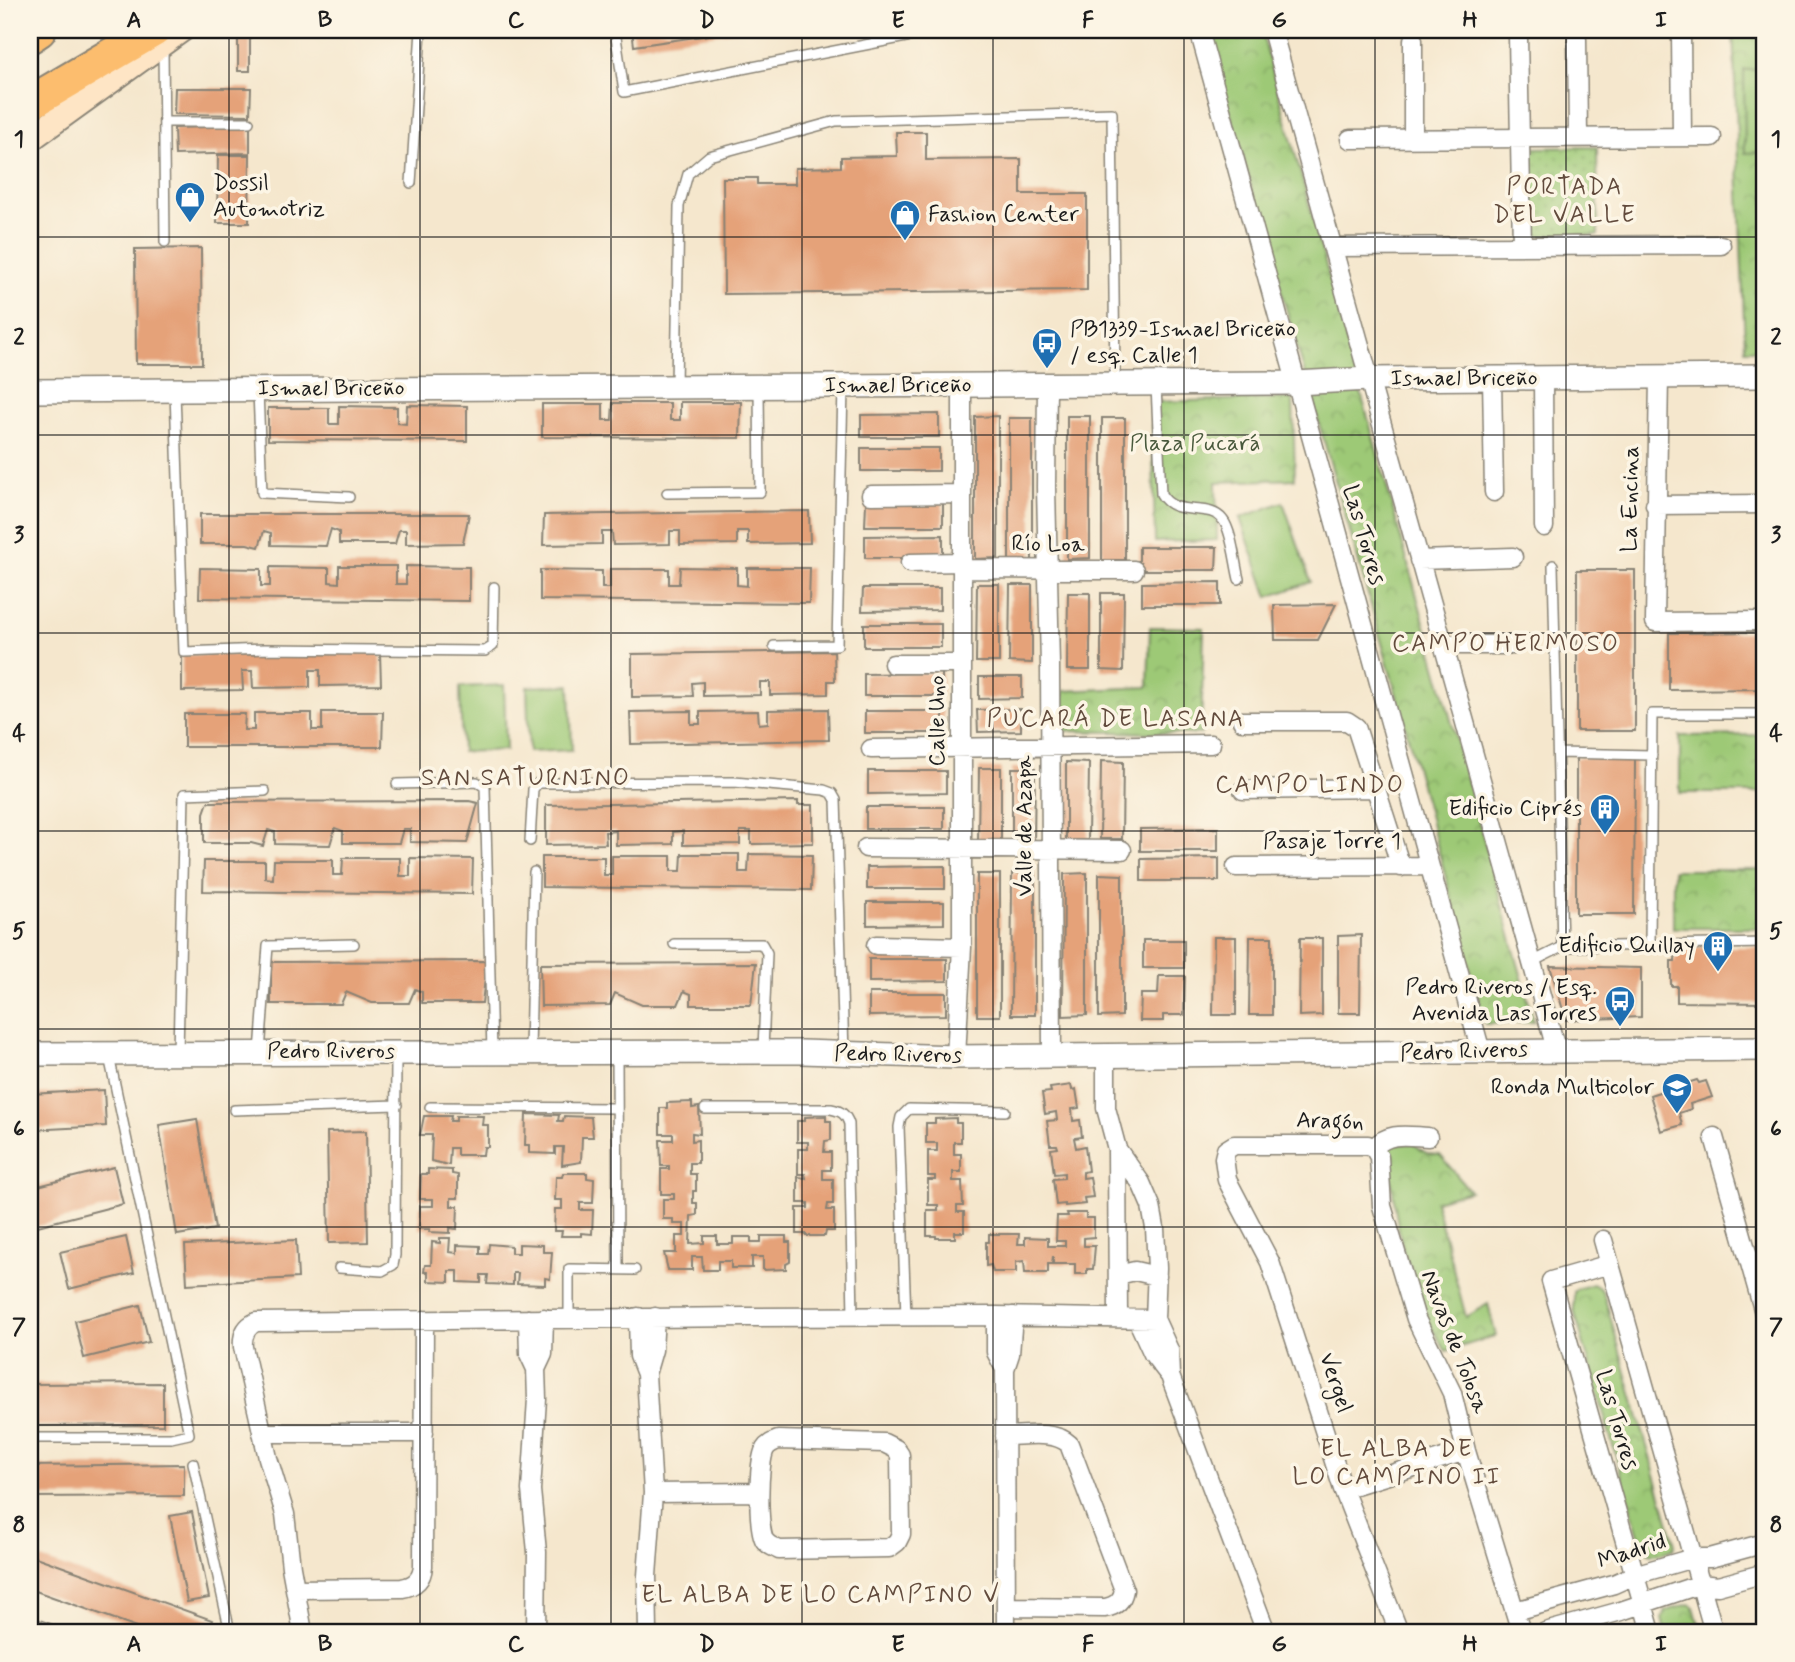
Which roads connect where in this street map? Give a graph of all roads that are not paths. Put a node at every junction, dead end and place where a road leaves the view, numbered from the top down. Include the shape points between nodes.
1 (39, 30) edge
2 (112, 30) edge
3 (421, 30) edge
4 (615, 30) edge
5 (942, 30) edge
6 (1199, 30) edge
7 (1272, 30) edge
8 (1681, 33) dead end
9 (166, 34) edge
10 (30, 36) edge
11 (1518, 37) dead end
12 (1577, 38) dead end
13 (1413, 40) dead end
14 (30, 91) edge
15 (30, 103) edge
16 (164, 122) junction
17 (249, 122) dead end
18 (1712, 136) dead end
19 (1578, 137) junction
20 (1682, 137) junction
21 (1413, 138) junction
22 (1520, 138) junction
23 (30, 139) edge
24 (1350, 139) dead end
25 (411, 183) dead end
26 (165, 242) dead end
27 (1721, 245) dead end
28 (1522, 246) junction
29 (1332, 247) junction
30 (1765, 376) edge
31 (1659, 377) junction
32 (1492, 378) junction
33 (1543, 378) junction
34 (1369, 379) junction
35 (1296, 383) junction
36 (1115, 384) junction
37 (1156, 384) junction
38 (962, 385) junction
39 (1047, 385) junction
40 (843, 386) junction
41 (676, 387) junction
42 (759, 387) junction
43 (175, 390) junction
44 (258, 390) junction
45 (30, 391) edge
46 (1494, 492) dead end
47 (667, 493) dead end
48 (962, 494) junction
49 (872, 495) dead end
50 (349, 497) dead end
51 (1765, 504) edge
52 (1655, 505) junction
53 (1544, 527) dead end
54 (1513, 557) dead end
55 (1419, 559) junction
56 (910, 563) dead end
57 (962, 565) junction
58 (1553, 565) dead end
59 (1048, 569) junction
60 (1134, 570) dead end
61 (1239, 579) dead end
62 (495, 587) dead end
63 (1765, 621) edge
64 (1443, 645) junction
65 (1514, 645) dead end
66 (774, 646) dead end
67 (893, 664) dead end
68 (962, 664) junction
69 (1765, 714) edge
70 (1242, 721) dead end
71 (1211, 744) dead end
72 (1049, 746) junction
73 (962, 747) junction
74 (871, 749) dead end
75 (1558, 753) junction
76 (1652, 755) junction
77 (397, 785) dead end
78 (1376, 788) junction
79 (1243, 790) dead end
80 (265, 791) dead end
81 (530, 841) dead end
82 (866, 848) dead end
83 (962, 849) junction
84 (1049, 849) junction
85 (1122, 850) dead end
86 (1429, 866) junction
87 (1236, 867) dead end
88 (1401, 867) junction
89 (534, 872) dead end
90 (1765, 943) edge
91 (354, 944) dead end
92 (674, 944) dead end
93 (876, 945) dead end
94 (1650, 946) junction
95 (962, 947) junction
96 (1562, 947) junction
97 (1532, 962) junction
98 (1556, 1049) junction
99 (1765, 1049) edge
100 (260, 1052) junction
101 (396, 1052) junction
102 (492, 1052) junction
103 (530, 1052) junction
104 (763, 1052) junction
105 (1481, 1052) junction
106 (177, 1053) junction
107 (617, 1053) junction
108 (30, 1054) edge
109 (109, 1054) junction
110 (844, 1055) junction
111 (1052, 1056) junction
112 (1106, 1056) junction
113 (956, 1057) junction
114 (397, 1105) junction
115 (430, 1107) dead end
116 (617, 1108) junction
117 (705, 1109) dead end
118 (234, 1110) dead end
119 (1005, 1111) dead end
120 (1428, 1137) dead end
121 (1714, 1137) dead end
122 (1374, 1148) junction
123 (1117, 1149) junction
124 (1226, 1150) joint
125 (1603, 1240) dead end
126 (1610, 1264) junction
127 (339, 1268) dead end
128 (618, 1269) junction
129 (635, 1270) dead end
130 (1118, 1275) junction
131 (1157, 1276) junction
132 (853, 1316) junction
133 (906, 1316) junction
134 (1005, 1316) junction
135 (1765, 1316) edge
136 (569, 1317) junction
137 (647, 1317) junction
138 (1118, 1318) junction
139 (536, 1319) junction
140 (1137, 1319) junction
141 (1156, 1319) junction
142 (424, 1320) junction
143 (1170, 1376) junction
144 (262, 1433) junction
145 (424, 1433) junction
146 (1005, 1436) junction
147 (30, 1438) edge
148 (1466, 1451) junction
149 (193, 1463) dead end
150 (1343, 1489) junction
151 (759, 1492) junction
152 (653, 1493) junction
153 (1765, 1543) edge
154 (1693, 1558) junction
155 (1765, 1573) edge
156 (1634, 1575) junction
157 (1701, 1584) junction
158 (295, 1588) junction
159 (1643, 1603) junction
160 (1006, 1607) junction
161 (1515, 1611) junction
162 (30, 1622) edge
163 (58, 1632) edge
164 (230, 1632) edge
165 (303, 1632) edge
166 (536, 1632) edge
167 (648, 1632) edge
168 (1006, 1632) edge
169 (1266, 1632) edge
170 (1399, 1632) edge
171 (1521, 1632) edge
172 (1545, 1632) edge
173 (1651, 1632) edge
174 (1714, 1632) edge

1 - 10 highway
2 - 14 highway
3 - 25 lane
4 - 5 lane via 624,92
6 - 35 street, Las Torres
7 - 29 street, Las Torres
8 - 20 street
9 - 15 highway
9 - 16 lane
9 - 23 main road
11 - 22 street
12 - 19 street
13 - 21 street
16 - 17 lane
16 - 26 lane
18 - 20 street
19 - 20 street
19 - 22 street
21 - 22 street
21 - 24 street
22 - 28 street
27 - 28 street
28 - 29 street
29 - 34 street, Las Torres
30 - 31 street, Ismael Briceño
31 - 33 street, Ismael Briceño
31 - 52 street, La Encina
32 - 33 street, Ismael Briceño
32 - 34 street, Ismael Briceño
32 - 46 street
33 - 53 street
34 - 35 street, Ismael Briceño
34 - 55 street, Las Torres
35 - 37 street, Ismael Briceño
35 - 86 street, Las Torres
36 - 37 street, Ismael Briceño
36 - 39 street, Ismael Briceño
36 - 41 lane via 1112,113 836,121 709,156 688,174 679,206
37 - 61 lane via 1161,494 1172,506 1215,514 1225,522
38 - 39 street, Ismael Briceño
38 - 40 street, Ismael Briceño
38 - 48 street, Calle Uno
39 - 59 street, Valle de Azapa
40 - 42 street, Ismael Briceño
40 - 66 lane via 837,645
41 - 42 street, Ismael Briceño
41 - 44 street, Ismael Briceño
42 - 47 lane via 760,492
43 - 44 street, Ismael Briceño
43 - 45 street, Ismael Briceño
43 - 62 lane via 184,652 485,651 493,646
44 - 50 lane via 262,493
48 - 49 street
48 - 57 street, Calle Uno
51 - 52 street
52 - 63 street, La Encina via 1655,622
54 - 55 street
55 - 64 street, Las Torres
56 - 57 street, Río Loa
57 - 59 street, Río Loa
57 - 68 street, Calle Uno
58 - 75 lane
59 - 60 street, Río Loa
59 - 72 street, Valle de Azapa
64 - 65 street
64 - 97 street, Las Torres
67 - 68 street
68 - 73 street, Calle Uno
69 - 76 lane via 1652,714
70 - 78 street via 1347,721 1356,727
71 - 72 street
72 - 73 street
72 - 84 street, Valle de Azapa
73 - 74 street
73 - 83 street, Calle Uno
75 - 76 lane
75 - 96 lane
76 - 94 lane
77 - 102 lane via 477,782 485,787
78 - 79 street
78 - 88 street
80 - 106 lane via 184,794
81 - 110 lane via 533,789 538,783 734,782 832,793 836,800
82 - 83 street
83 - 84 street
83 - 95 street, Calle Uno
84 - 85 street
84 - 111 street, Valle de Azapa
86 - 88 street, Pasaje Torre 1
86 - 105 street, Las Torres
87 - 88 street, Pasaje Torre 1
89 - 103 lane
90 - 94 lane
91 - 100 lane via 268,946
92 - 104 lane via 762,944 767,953
93 - 95 street
94 - 96 lane
95 - 113 street, Calle Uno
96 - 97 lane
97 - 98 street, Las Torres
98 - 99 street, Pedro Riveros
98 - 105 street, Pedro Riveros
100 - 101 street, Pedro Riveros
100 - 106 street, Pedro Riveros
101 - 102 street, Pedro Riveros
101 - 114 lane
102 - 103 street, Pedro Riveros
103 - 107 street, Pedro Riveros
104 - 107 street, Pedro Riveros
104 - 110 street, Pedro Riveros
105 - 112 street, Pedro Riveros
106 - 109 street, Pedro Riveros
107 - 116 lane
108 - 109 street, Pedro Riveros
109 - 147 lane via 189,1434 171,1438
110 - 113 street, Pedro Riveros
111 - 112 street, Pedro Riveros
111 - 113 street, Pedro Riveros
112 - 123 street via 1106,1108
114 - 118 lane
114 - 127 lane via 393,1265 382,1271
115 - 116 lane
116 - 128 lane
117 - 132 lane via 831,1109 847,1118
119 - 133 lane via 909,1110 901,1117
120 - 122 street, Aragón via 1385,1138
121 - 135 street
122 - 124 street, Aragón via 1234,1145
122 - 148 street, Navas de Tolosa via 1379,1157 1382,1206 1412,1307 1452,1393
123 - 130 street
123 - 131 street via 1151,1206
124 - 150 street, Vergel via 1227,1180 1270,1262
125 - 126 street, Las Torres
126 - 154 street, Las Torres
126 - 156 street, Las Torres via 1551,1280
128 - 129 lane
128 - 136 lane via 569,1269
130 - 131 street via 1135,1270
130 - 138 street
131 - 141 street
132 - 133 street
132 - 137 street
133 - 134 street
134 - 138 street
134 - 146 street via 996,1352 1005,1369
136 - 137 street
136 - 139 street
137 - 152 street via 653,1350 646,1374
138 - 140 street
139 - 142 street
139 - 166 street via 543,1354 536,1369 531,1490 537,1552
140 - 141 street
140 - 143 street via 1153,1354
141 - 143 street via 1169,1350
142 - 144 street via 262,1320 251,1324 242,1341
142 - 145 street
143 - 169 street
144 - 145 street
144 - 158 street via 285,1514
145 - 158 street via 423,1566 418,1581 402,1588
146 - 160 street
146 - 160 street via 1052,1436 1069,1444 1124,1590 1121,1601 1105,1608
148 - 150 street
148 - 161 street, Navas de Tolosa
149 - 164 lane
150 - 170 street, Vergel
151 - 151 street via 763,1539 779,1550 890,1548 901,1534 900,1455 884,1443 770,1443 764,1451
151 - 152 street
152 - 167 street
153 - 154 street, Madrid
154 - 156 street, Madrid
154 - 157 street, Las Torres
155 - 157 street via 1718,1586
156 - 159 street, Las Torres
156 - 161 street, Madrid
157 - 159 street
157 - 174 street, Las Torres
158 - 165 street
159 - 172 street
159 - 173 street, Las Torres
160 - 168 street
161 - 171 street, Navas de Tolosa
162 - 163 lane

